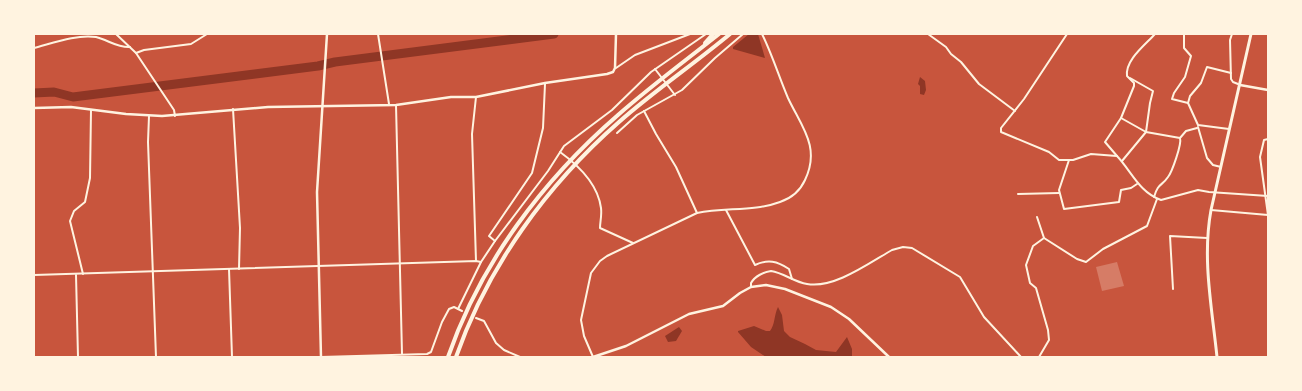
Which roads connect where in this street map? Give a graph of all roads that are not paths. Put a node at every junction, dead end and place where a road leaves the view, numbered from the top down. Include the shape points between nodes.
1 (116, 34) edge
2 (206, 34) edge
3 (224, 34) edge
4 (228, 34) edge
5 (327, 34) edge
6 (378, 34) edge
7 (616, 34) edge
8 (690, 34) edge
9 (706, 34) edge
10 (713, 34) edge
11 (719, 34) edge
12 (730, 34) edge
13 (744, 34) edge
14 (762, 34) edge
15 (928, 34) edge
16 (1067, 34) edge
17 (1155, 34) edge
18 (1184, 34) edge
19 (1232, 34) edge
20 (1251, 34) edge
21 (704, 45) junction
22 (130, 47) junction
23 (34, 48) edge
24 (136, 53) junction
25 (615, 68) junction
26 (655, 69) junction
27 (1231, 73) junction
28 (1129, 78) junction
29 (545, 83) junction
30 (1240, 85) junction
31 (1268, 90) edge
32 (675, 95) junction
33 (476, 97) junction
34 (1188, 103) junction
35 (389, 104) junction
36 (322, 105) junction
37 (396, 105) junction
38 (34, 108) edge
39 (233, 109) junction
40 (91, 110) junction
41 (644, 111) junction
42 (1015, 111) junction
43 (149, 116) junction
44 (175, 116) junction
45 (1121, 118) junction
46 (1198, 126) junction
47 (1228, 129) junction
48 (1146, 132) junction
49 (617, 133) dead end
50 (1180, 138) junction
51 (1268, 140) edge
52 (561, 153) junction
53 (1117, 156) junction
54 (1069, 160) junction
55 (1122, 161) junction
56 (1220, 167) junction
57 (1138, 184) junction
58 (1214, 192) junction
59 (1059, 193) junction
60 (1018, 194) dead end
61 (1267, 196) edge
62 (1156, 198) junction
63 (726, 210) junction
64 (1210, 210) junction
65 (697, 213) junction
66 (1038, 218) dead end
67 (1044, 238) junction
68 (1206, 238) junction
69 (495, 241) junction
70 (633, 244) junction
71 (476, 261) junction
72 (482, 262) junction
73 (400, 264) junction
74 (318, 266) junction
75 (229, 269) junction
76 (239, 269) junction
77 (153, 271) junction
78 (76, 274) junction
79 (83, 274) junction
80 (34, 275) edge
81 (792, 280) junction
82 (752, 287) junction
83 (1173, 289) dead end
84 (458, 308) junction
85 (462, 311) dead end
86 (476, 318) dead end
87 (402, 354) junction
88 (78, 357) edge
89 (156, 357) edge
90 (232, 357) edge
91 (321, 357) edge
92 (448, 357) edge
93 (456, 357) edge
94 (520, 357) edge
95 (593, 357) edge
96 (889, 357) edge
97 (1022, 357) edge
98 (1039, 357) edge
99 (1217, 357) edge

1 - 22 street
2 - 24 street via 191,44
3 - 4 street
5 - 36 street
6 - 35 street
7 - 25 street
8 - 25 street via 635,55
9 - 26 street
10 - 21 highway
11 - 21 highway
12 - 93 highway via 621,120 551,191 528,220 494,275
13 - 32 street
14 - 63 street via 808,136 810,170 801,188 788,199 756,209
15 - 42 street via 962,62 979,84
16 - 42 street
17 - 28 street via 1130,63 1126,73
18 - 34 street via 1184,48 1191,58 1185,77 1172,99
19 - 27 street
20 - 30 main road
21 - 92 highway via 617,115 545,187 487,272
22 - 23 street via 86,37
22 - 24 street
24 - 44 street
25 - 29 street via 607,74
26 - 32 street
26 - 52 street via 612,110 564,146
27 - 30 street via 1233,82
27 - 34 street via 1207,67
28 - 45 street via 1134,88
28 - 48 street via 1153,91
29 - 33 street
29 - 69 street via 543,128 532,174 489,236
30 - 31 street
30 - 47 main road
32 - 41 street
33 - 37 street
33 - 71 street via 472,134
34 - 46 street
35 - 36 street
35 - 37 street
36 - 39 street
36 - 74 street via 317,192
37 - 73 street
38 - 40 street via 53,106
39 - 44 street
39 - 76 street via 240,228
40 - 43 street
40 - 79 street via 90,178 85,202 74,211 70,221
41 - 49 street
41 - 65 street via 676,167
42 - 54 street via 1001,132 1049,152 1059,160
43 - 44 street
43 - 77 street
45 - 48 street
45 - 53 street via 1105,142
46 - 47 street
46 - 50 street
46 - 56 street via 1207,158
47 - 56 main road
48 - 50 street
48 - 55 street
50 - 62 street via 1180,148
51 - 61 street via 1264,140 1260,157
52 - 69 street
52 - 70 street via 588,177 600,205 600,228
53 - 54 street via 1092,154
53 - 55 street
54 - 59 street
55 - 57 street
56 - 58 main road
57 - 59 street via 1121,190 1119,202 1067,209 1064,209
57 - 62 street
58 - 61 street
58 - 62 street via 1198,190 1164,200
58 - 64 main road
59 - 60 street
61 - 64 street via 1268,215
62 - 67 street via 1147,226 1103,249 1086,262
63 - 65 street
63 - 81 street via 755,265 775,261 789,269
64 - 68 main road
65 - 70 street
66 - 67 street
67 - 98 street via 1033,246 1026,265 1048,330 1049,340
68 - 83 street via 1170,236
68 - 99 main road
69 - 72 street
70 - 95 street via 607,256 591,273 581,320
71 - 72 street
71 - 73 street
72 - 84 street
73 - 74 street
73 - 87 street
74 - 76 street
74 - 91 street
75 - 76 street
75 - 77 street
75 - 90 street
77 - 79 street
77 - 89 street
78 - 79 street
78 - 80 street
78 - 88 street
81 - 82 street via 776,272 766,272 753,280
81 - 97 street via 826,284 898,247 908,247 963,280 984,317
82 - 95 street via 723,306 689,314 626,346
82 - 96 street via 775,286 824,303 849,319
84 - 85 street
84 - 87 street via 446,312 431,352
86 - 94 street via 484,321 496,343
87 - 91 street

